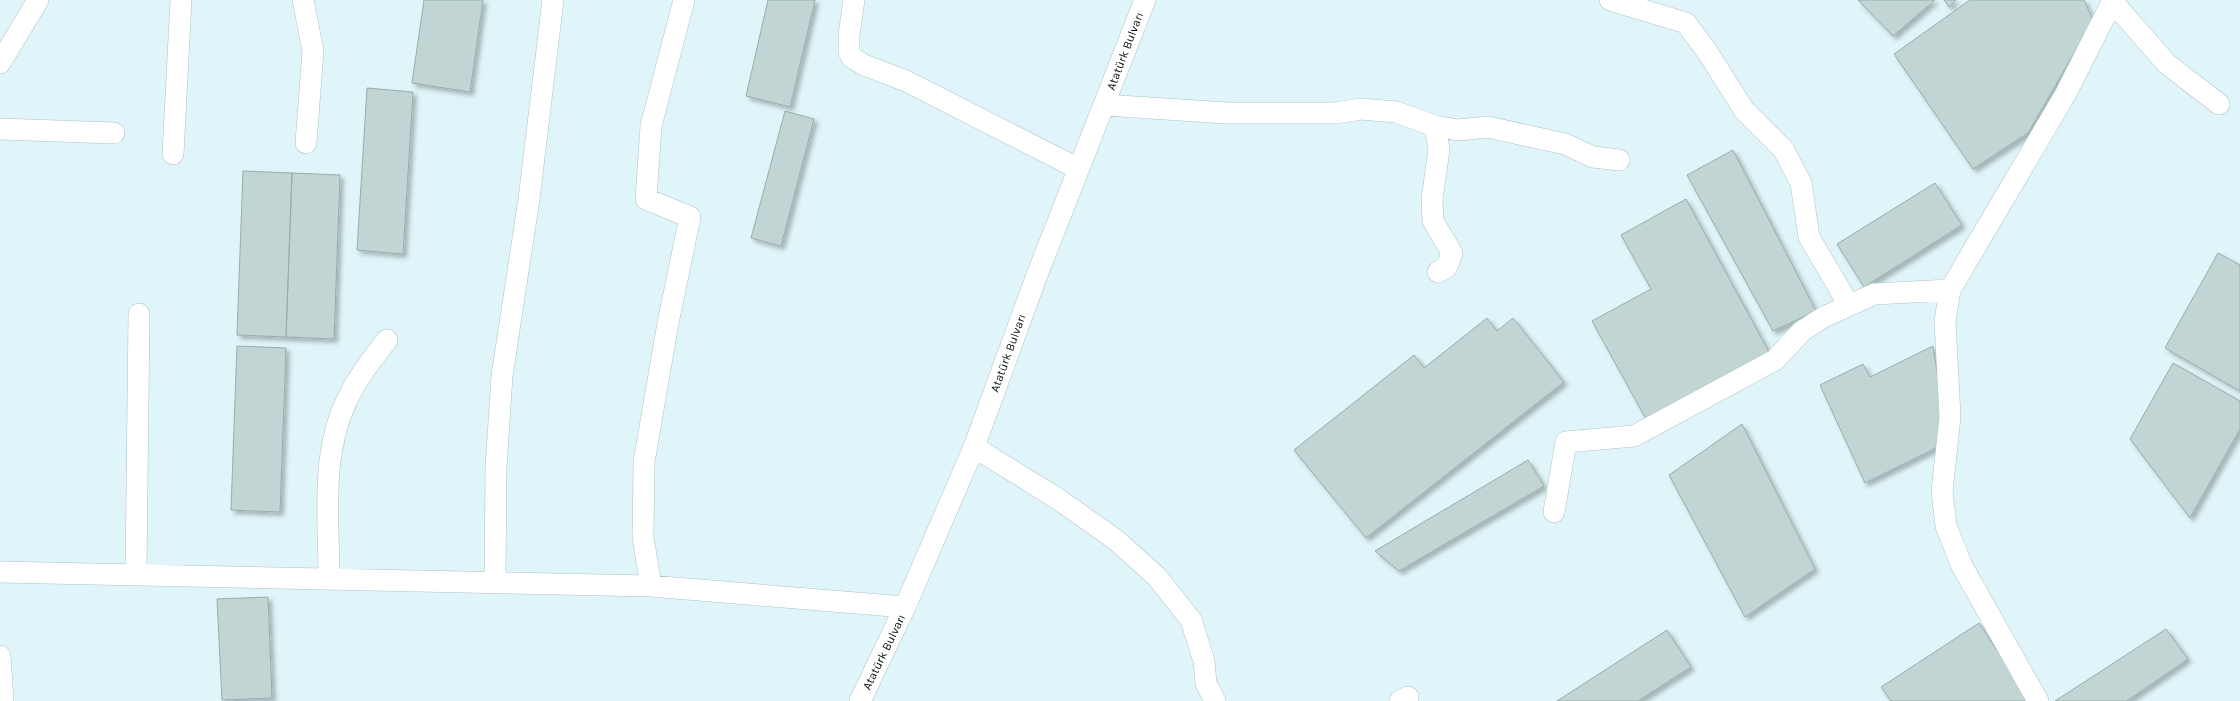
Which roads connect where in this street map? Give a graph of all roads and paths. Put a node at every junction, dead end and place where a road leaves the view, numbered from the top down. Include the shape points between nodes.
1 (38, 0) edge
2 (181, 0) edge
3 (302, 0) edge
4 (553, 0) edge
5 (684, 0) edge
6 (854, 0) edge
7 (1145, 0) edge
8 (1610, 0) edge
9 (2107, 0) edge
10 (0, 63) edge
11 (2219, 104) dead end
12 (1104, 105) junction
13 (1435, 126) junction
14 (0, 129) edge
15 (114, 133) dead end
16 (306, 143) dead end
17 (173, 154) dead end
18 (1619, 160) dead end
19 (1079, 168) junction
20 (1438, 272) dead end
21 (1950, 290) junction
22 (1849, 305) junction
23 (139, 314) dead end
24 (387, 340) dead end
25 (974, 447) junction
26 (1554, 512) dead end
27 (0, 572) edge
28 (136, 574) junction
29 (329, 579) junction
30 (495, 582) junction
31 (651, 586) junction
32 (905, 608) junction
33 (0, 656) edge
34 (2, 701) edge
35 (860, 701) edge
36 (1215, 701) edge
37 (2038, 701) edge

1 - 10 street
2 - 17 street
3 - 16 street via 313,51
4 - 30 street via 529,199 502,376 496,467
5 - 31 street via 651,126 646,199 690,217 668,323 644,462 643,538
6 - 19 street via 849,35 849,51 852,58 864,66 906,81
7 - 12 street, Atatürk Bulvarı
8 - 22 street via 1686,23 1744,110 1783,149 1801,183 1809,237
9 - 11 street via 2167,64
9 - 21 street via 2102,22 2065,95
12 - 13 street via 1227,113 1335,113 1361,109 1396,112
12 - 19 street, Atatürk Bulvarı
13 - 18 street via 1458,130 1488,127 1566,144 1593,157
13 - 20 street via 1439,150 1432,199 1433,221 1452,253 1447,267
14 - 15 street
19 - 25 street, Atatürk Bulvarı
21 - 22 street via 1874,294
21 - 37 street via 1945,321 1950,417 1942,491 1946,526 1962,566
22 - 26 street via 1802,331 1775,360 1634,436 1566,442
23 - 28 street
24 - 29 street via 358,379 334,435 329,468
25 - 32 street, Atatürk Bulvarı
25 - 36 street via 1058,499 1116,540 1157,577 1191,620 1204,661 1206,683
27 - 28 street
28 - 29 street
29 - 30 street
30 - 31 street
31 - 32 street
32 - 35 street, Atatürk Bulvarı
33 - 34 street

